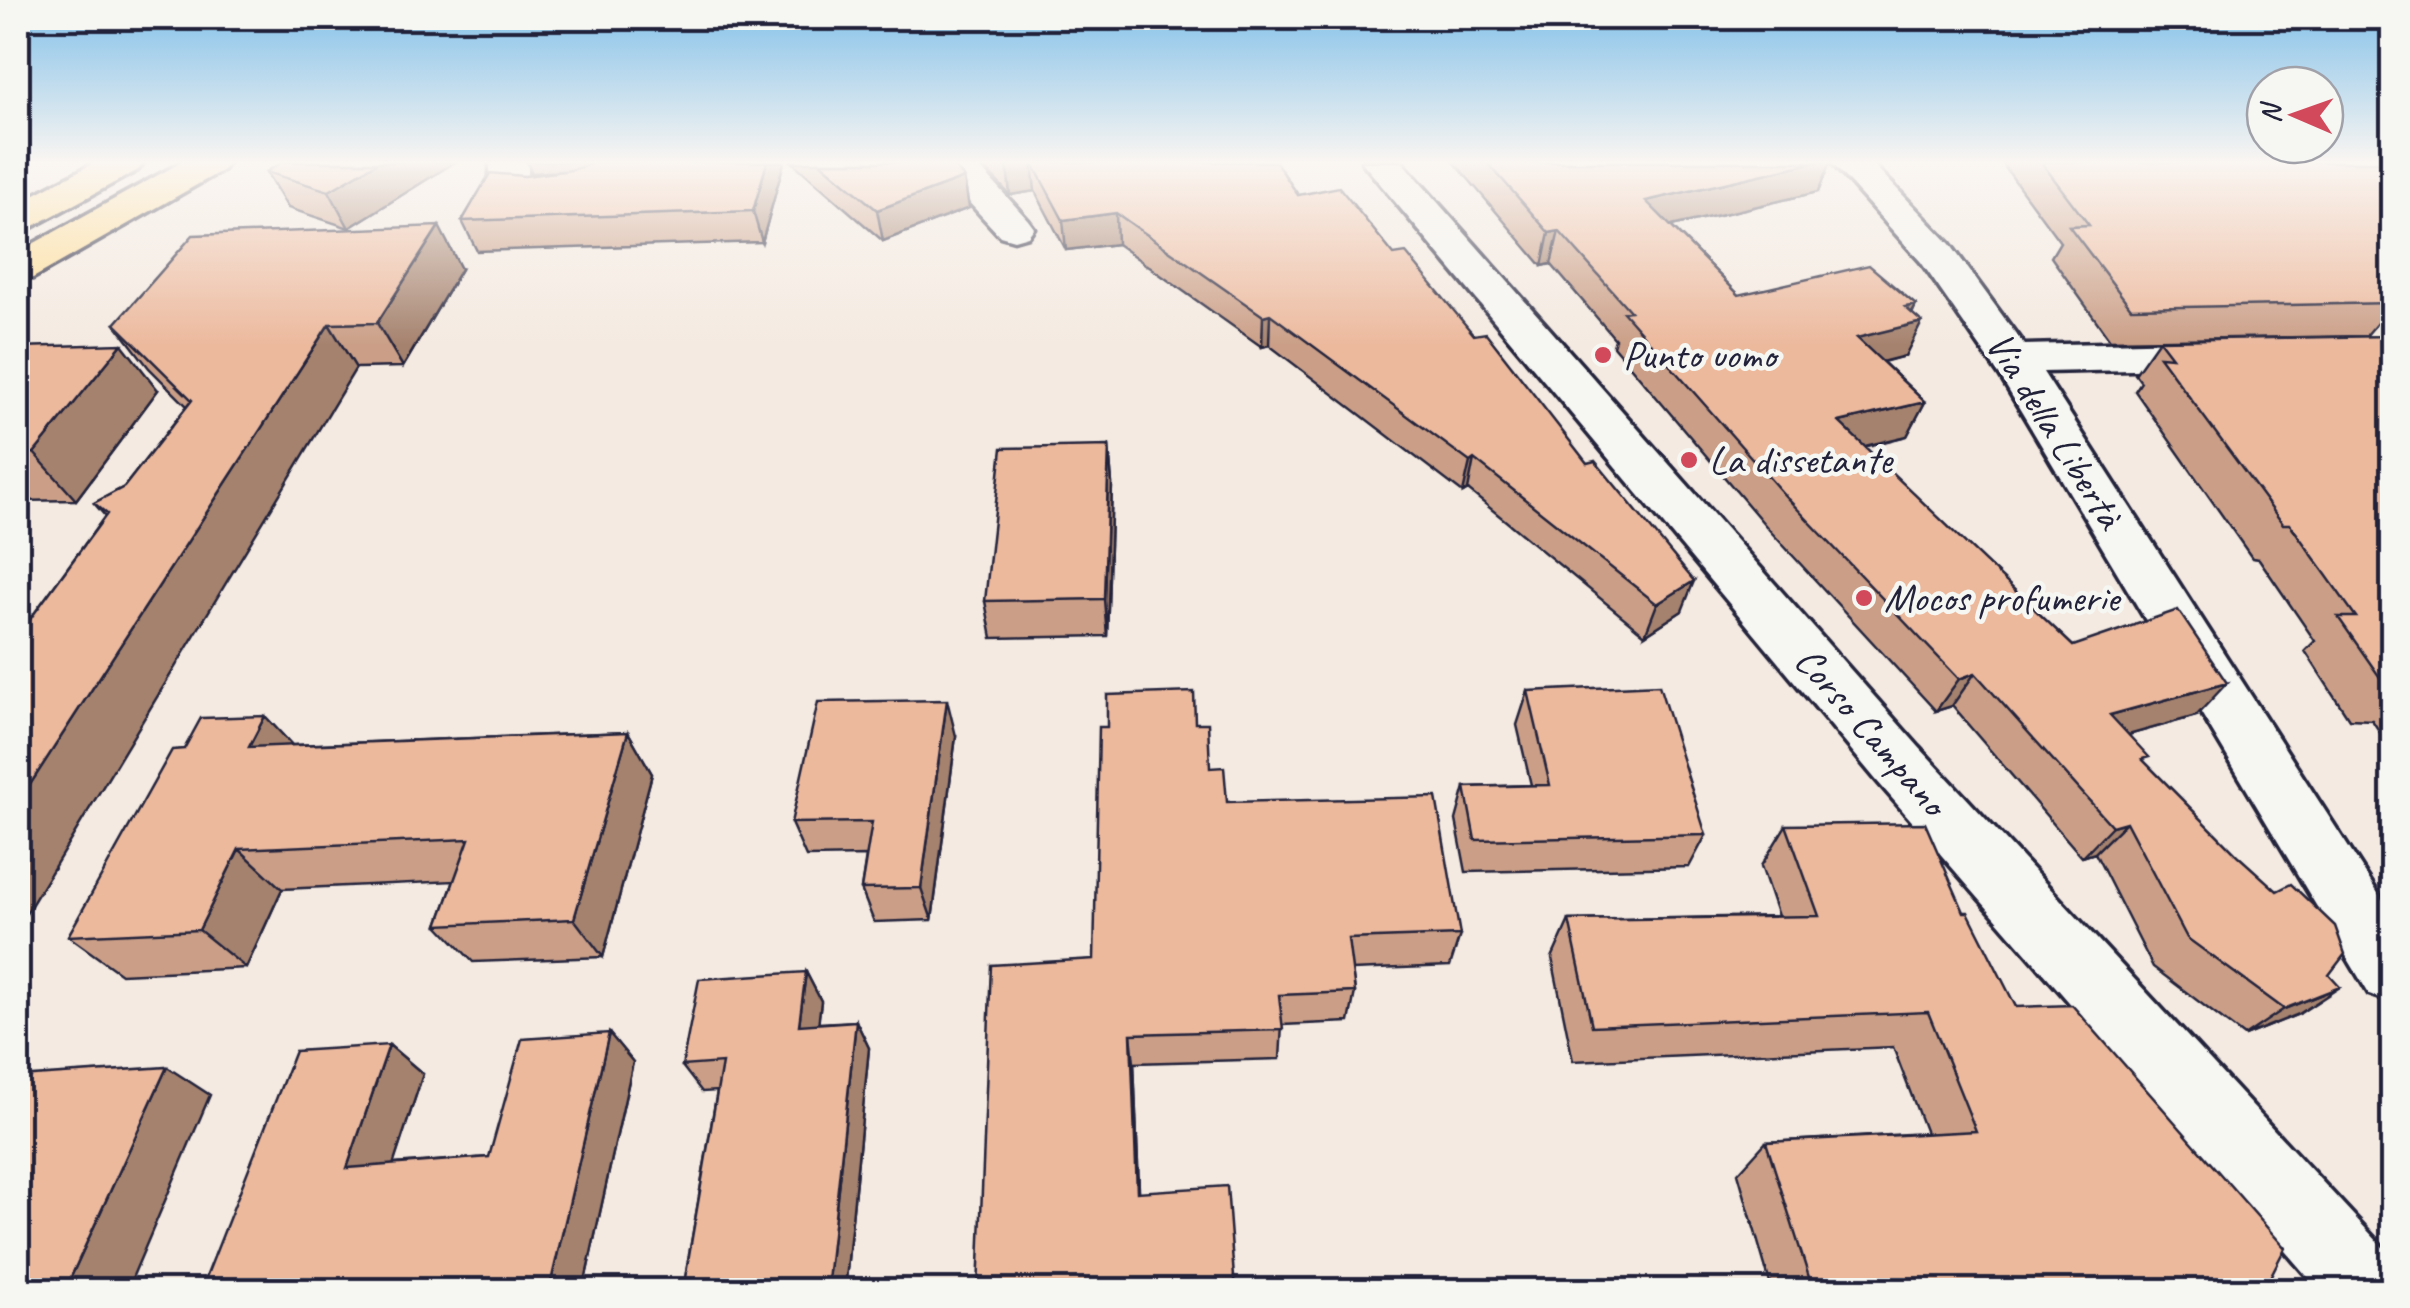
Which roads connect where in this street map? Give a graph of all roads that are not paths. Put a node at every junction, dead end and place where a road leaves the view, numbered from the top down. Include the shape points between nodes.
1 (101, 223) edge
2 (1010, 223) edge
3 (1433, 223) edge
4 (1908, 223) edge
5 (1014, 228) dead end
6 (18, 270) edge
7 (2264, 354) edge
8 (2011, 359) junction
9 (2392, 972) edge
10 (2370, 1290) edge

1 - 6 main road
2 - 5 street
3 - 10 street, Corso Campano via 1898,764
4 - 8 street, Via della Libertà
7 - 8 street
8 - 9 street, Via della Libertà

